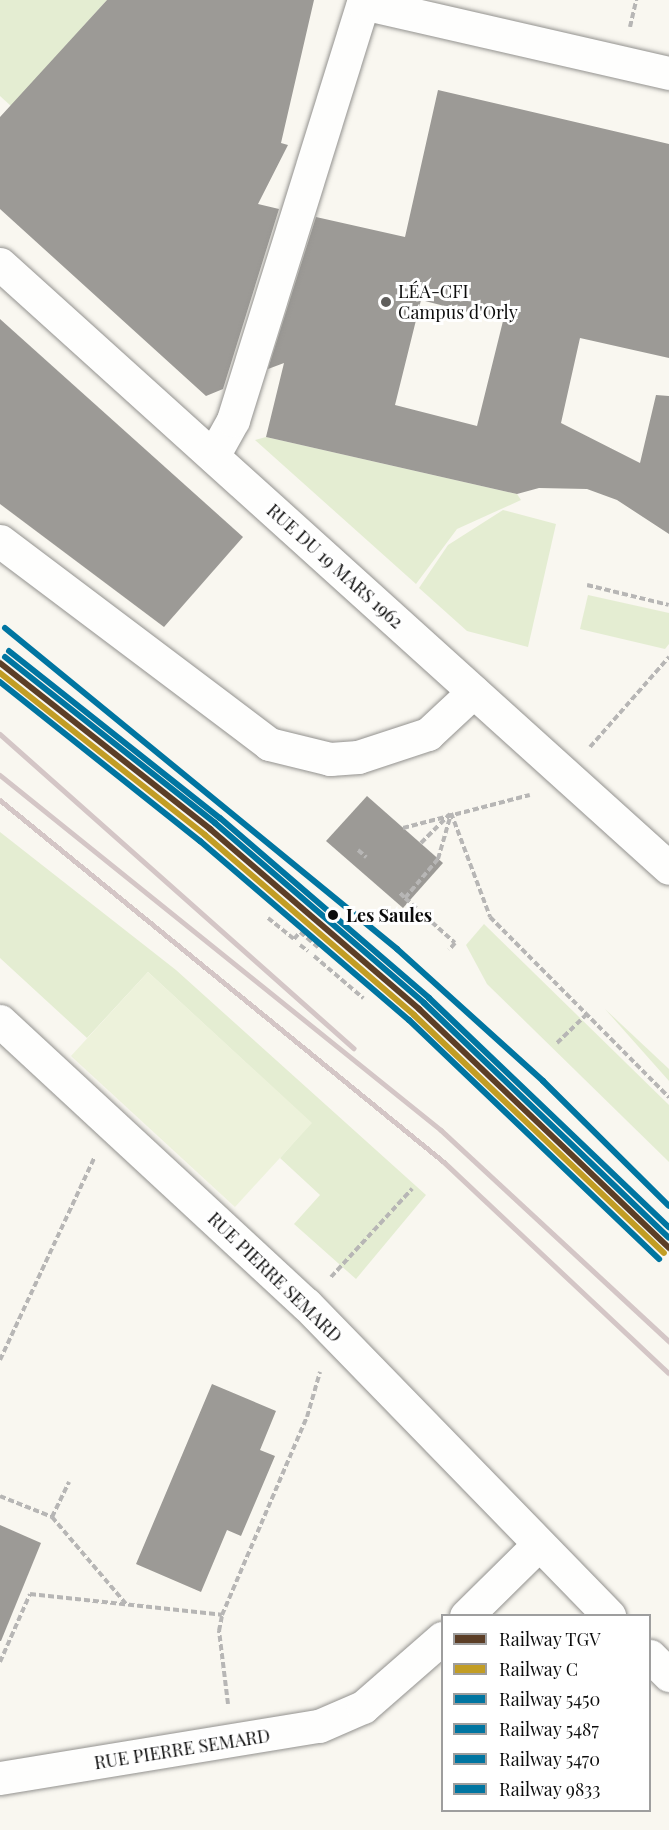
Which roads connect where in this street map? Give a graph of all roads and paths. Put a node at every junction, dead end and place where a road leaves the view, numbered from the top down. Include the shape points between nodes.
1 (669, 74) edge
2 (0, 264) edge
3 (213, 456) junction
4 (0, 541) edge
5 (587, 585) dead end
6 (669, 604) edge
7 (669, 657) edge
8 (473, 692) junction
9 (585, 753) dead end
10 (541, 792) dead end
11 (451, 813) junction
12 (404, 828) dead end
13 (421, 843) dead end
14 (358, 850) dead end
15 (366, 857) dead end
16 (669, 868) edge
17 (400, 893) dead end
18 (405, 898) junction
19 (268, 918) dead end
20 (300, 945) dead end
21 (320, 949) dead end
22 (449, 950) dead end
23 (308, 951) dead end
24 (314, 956) dead end
25 (363, 998) dead end
26 (588, 1013) junction
27 (0, 1021) edge
28 (557, 1043) dead end
29 (669, 1097) edge
30 (121, 1133) junction
31 (412, 1189) dead end
32 (327, 1281) dead end
33 (0, 1360) edge
34 (322, 1368) dead end
35 (69, 1482) dead end
36 (0, 1496) edge
37 (52, 1517) junction
38 (538, 1545) junction
39 (126, 1604) junction
40 (468, 1614) edge
41 (607, 1614) edge
42 (222, 1615) junction
43 (441, 1639) edge
44 (651, 1657) edge
45 (0, 1662) edge
46 (669, 1675) edge
47 (254, 1737) junction
48 (0, 1778) edge

1 - 3 street via 363,3 233,420
2 - 3 street, RUE DU 19 MARS 1962
3 - 8 street, RUE DU 19 MARS 1962
4 - 8 street via 269,744 330,759 358,757 428,734
5 - 6 path
7 - 9 path
8 - 16 street, RUE DU 19 MARS 1962
10 - 11 path
11 - 12 path
11 - 13 path
11 - 18 path via 438,859
11 - 26 path via 490,917
14 - 15 path
17 - 18 path
18 - 22 path via 455,943
19 - 21 path via 294,939 300,932
20 - 23 path
24 - 25 path
26 - 28 path
26 - 29 path
27 - 30 street, RUE PIERRE SEMARD
30 - 33 path via 88,1164
30 - 38 street, RUE PIERRE SEMARD via 306,1304
31 - 32 path
34 - 42 path via 307,1417
35 - 37 path
36 - 37 path
37 - 39 path
38 - 40 street
38 - 41 street, RUE PIERRE SEMARD
39 - 42 path
39 - 45 path via 30,1594
42 - 47 path via 219,1631 230,1714 250,1711
43 - 47 street, RUE PIERRE SEMARD via 363,1707 319,1726
44 - 46 street
47 - 48 street, RUE PIERRE SEMARD

